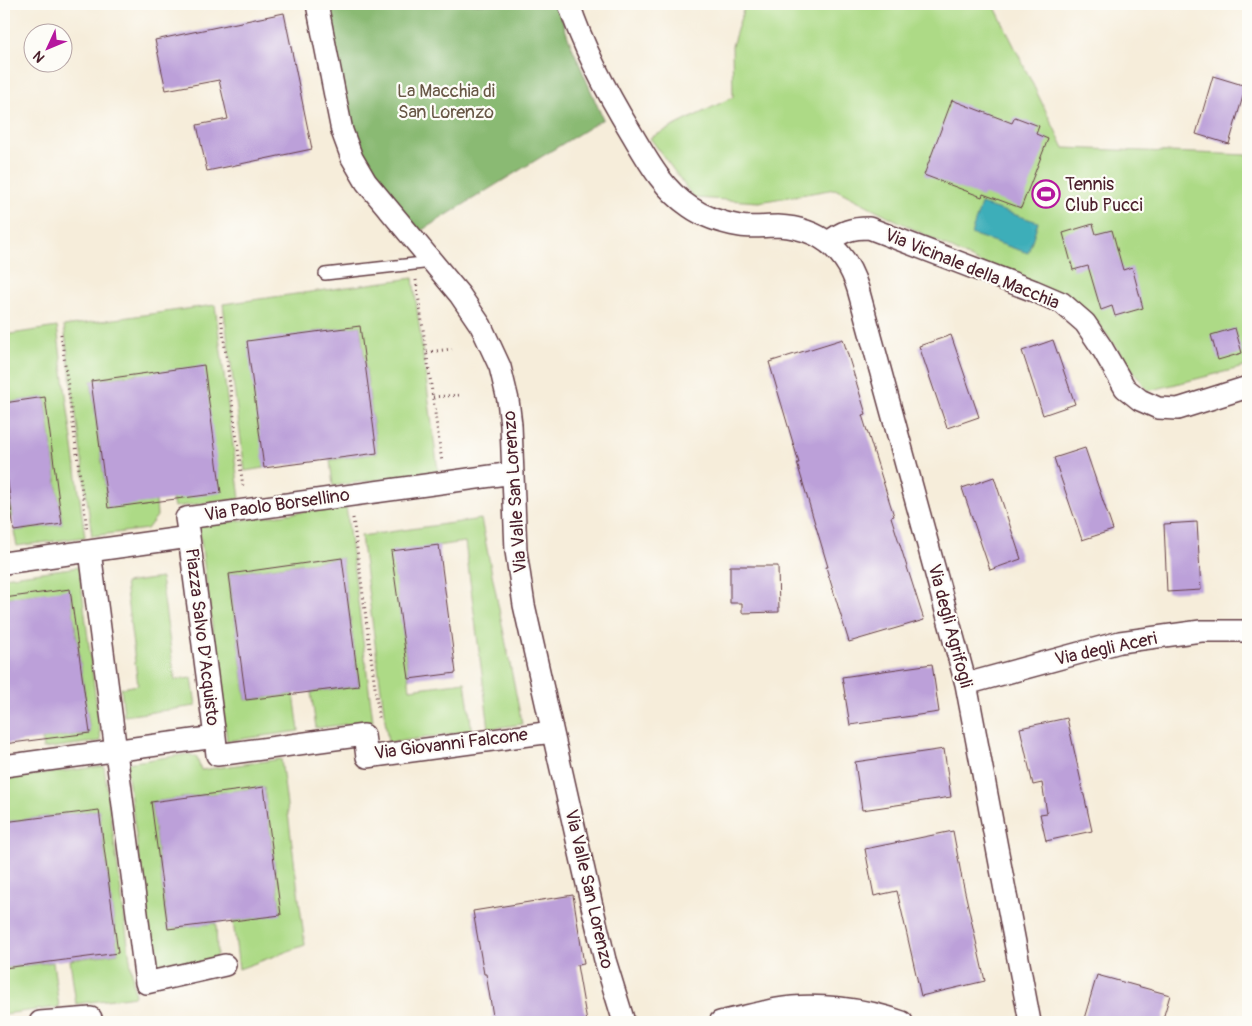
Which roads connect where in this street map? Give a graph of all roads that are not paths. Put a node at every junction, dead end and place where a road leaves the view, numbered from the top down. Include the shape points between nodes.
1 (317, 4) edge
2 (570, 4) edge
3 (829, 242) junction
4 (437, 267) junction
5 (325, 274) dead end
6 (1248, 387) edge
7 (512, 473) junction
8 (189, 537) junction
9 (90, 550) junction
10 (4, 563) edge
11 (1248, 631) edge
12 (966, 684) junction
13 (552, 732) junction
14 (215, 737) junction
15 (116, 750) junction
16 (4, 766) edge
17 (225, 965) dead end
18 (91, 1018) dead end
19 (40, 1022) edge
20 (624, 1022) edge
21 (720, 1022) edge
22 (902, 1022) edge
23 (1030, 1022) edge

1 - 4 street, Via Valle San Lorenzo via 340,121 352,158 366,182
2 - 3 street via 595,67 615,106 650,165 672,192 698,212 721,221 750,227 787,227
3 - 6 street, Via Vicinale della Macchia via 854,228 869,228 1062,303 1085,323 1125,388 1158,408 1178,409
3 - 12 street, Via degli Agrifogli via 845,259 854,278
4 - 5 lane
4 - 7 street, Via Valle San Lorenzo via 474,315 500,367 511,425
7 - 8 street, Via Paolo Borsellino via 186,518
7 - 13 street, Via Valle San Lorenzo via 518,568
8 - 9 street, Via Paolo Borsellino
8 - 14 street, Piazza Salvo D'Acquisto
9 - 10 street, Via Paolo Borsellino
9 - 15 street
11 - 12 street, Via degli Aceri via 1201,631 1120,642
12 - 23 street, Via degli Agrifogli
13 - 14 street, Via Giovanni Falcone via 367,757 364,735 217,756
13 - 20 street, Via Valle San Lorenzo via 600,938
14 - 15 street
15 - 16 street
15 - 17 street via 146,983
18 - 19 street
21 - 22 street via 779,1009 831,1006

